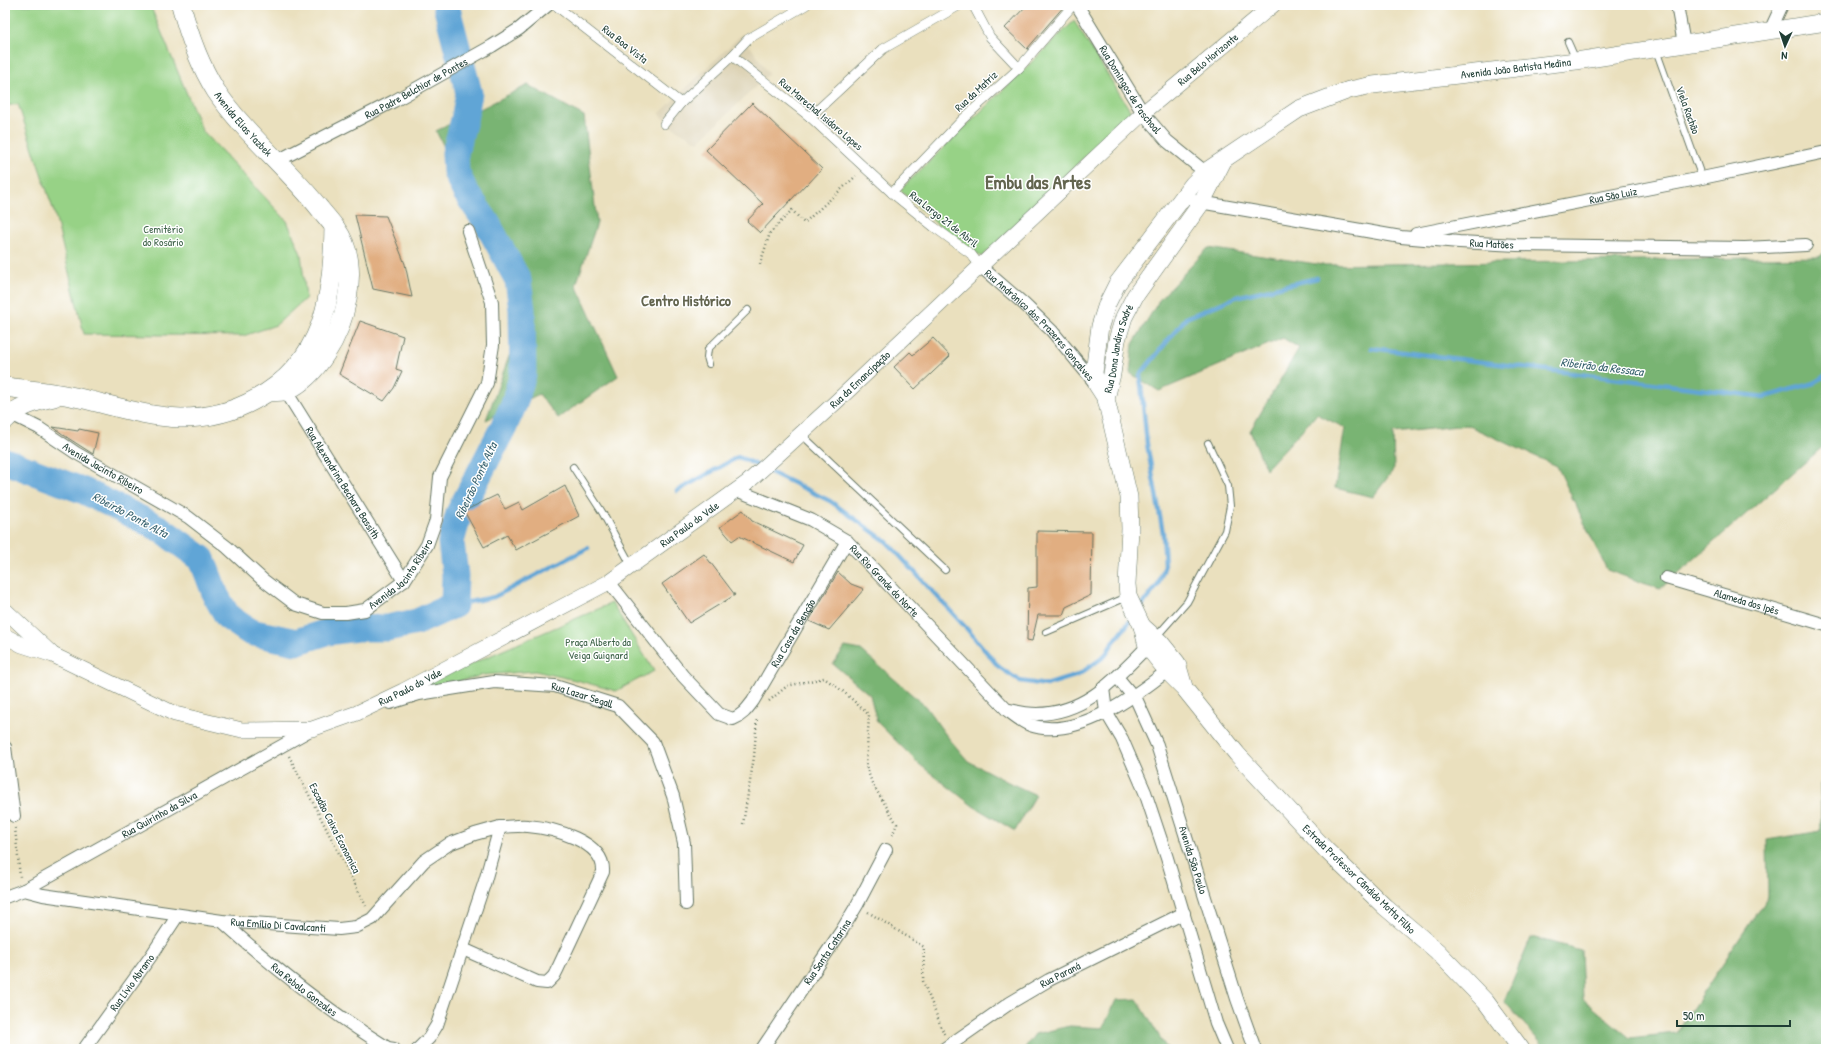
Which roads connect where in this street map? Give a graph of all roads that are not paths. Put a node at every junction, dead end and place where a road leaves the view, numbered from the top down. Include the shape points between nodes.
1 (181, 5) edge
2 (548, 5) edge
3 (555, 5) edge
4 (806, 5) edge
5 (960, 5) edge
6 (973, 5) edge
7 (1073, 5) edge
8 (1077, 5) edge
9 (1274, 5) edge
10 (1677, 5) edge
11 (1782, 5) edge
12 (1826, 22) edge
13 (1770, 31) junction
14 (1568, 42) dead end
15 (1684, 44) junction
16 (1656, 49) junction
17 (732, 56) junction
18 (1576, 61) junction
19 (1019, 68) junction
20 (681, 103) junction
21 (1143, 113) junction
22 (810, 117) junction
23 (664, 124) dead end
24 (1826, 152) edge
25 (277, 161) junction
26 (1207, 175) junction
27 (1702, 178) junction
28 (892, 193) junction
29 (1182, 198) junction
30 (468, 231) dead end
31 (1401, 237) junction
32 (1806, 246) dead end
33 (980, 266) junction
34 (748, 310) dead end
35 (709, 364) dead end
36 (5, 387) edge
37 (279, 389) junction
38 (1102, 392) junction
39 (64, 395) junction
40 (7, 414) edge
41 (801, 434) junction
42 (1208, 443) dead end
43 (573, 467) dead end
44 (742, 486) junction
45 (847, 541) junction
46 (632, 566) junction
47 (945, 570) dead end
48 (1666, 578) dead end
49 (404, 581) junction
50 (609, 582) junction
51 (1130, 601) junction
52 (5, 610) edge
53 (1826, 625) edge
54 (1046, 632) dead end
55 (5, 636) edge
56 (1151, 642) junction
57 (54, 655) junction
58 (1172, 667) junction
59 (1117, 677) junction
60 (1103, 688) junction
61 (1133, 695) junction
62 (1007, 710) junction
63 (1106, 712) junction
64 (357, 713) junction
65 (312, 729) junction
66 (5, 747) edge
67 (5, 752) edge
68 (14, 816) road end
69 (500, 827) junction
70 (886, 850) road end
71 (24, 890) junction
72 (6, 898) edge
73 (686, 904) dead end
74 (1184, 913) junction
75 (178, 915) junction
76 (222, 921) junction
77 (463, 949) junction
78 (947, 1047) edge
79 (84, 1049) edge
80 (394, 1049) edge
81 (418, 1049) edge
82 (762, 1049) edge
83 (1227, 1049) edge
84 (1255, 1049) edge
85 (1521, 1049) edge

1 - 25 main road, Avenida Elias Yazbek via 195,54 217,91
2 - 25 street, Rua Padre Belchior de Pontes via 519,29 492,46
3 - 20 street, Rua Boa Vista
4 - 17 street via 748,39
5 - 22 street via 883,49
6 - 19 street via 990,37
7 - 19 street, Rua da Matriz
8 - 21 street, Rua Domingos de Paschoal
9 - 21 street, Rua Belo Horizonte
10 - 15 street
11 - 13 street
12 - 13 main road, Avenida João Batista Medina
13 - 15 main road, Avenida João Batista Medina
14 - 18 lane
15 - 16 main road, Avenida João Batista Medina
16 - 18 main road, Avenida João Batista Medina
16 - 27 lane, Viela Rachão
17 - 20 street
17 - 22 street, Rua Marechal Isidoro Lopes
18 - 26 main road, Avenida João Batista Medina via 1349,90 1299,109 1269,128
19 - 28 street, Rua da Matriz via 963,119
20 - 23 street
21 - 26 street, Rua Domingos de Paschoal via 1167,141
21 - 33 street, Rua Belo Horizonte
22 - 28 street, Rua Marechal Isidoro Lopes
24 - 27 street, Rua São Luiz
25 - 37 main road, Avenida Elias Yazbek via 314,200 334,226 330,286 321,324 310,350
26 - 29 main road, Rua Dona Jandira Sodré
26 - 29 street, Rua Matões
26 - 31 street, Rua Matões
26 - 38 main road, Rua Dona Jandira Sodré via 1124,317 1117,340 1112,374
27 - 31 street, Rua São Luiz
28 - 33 street, Rua Largo 21 de Abril via 970,254
29 - 38 main road, Rua Dona Jandira Sodré via 1117,284 1107,304 1100,326 1094,373
30 - 49 street, Avenida Jacinto Ribeiro via 492,302 493,345 487,382 440,477 436,520 427,545
31 - 32 street, Rua Matões via 1517,245 1745,248
33 - 38 street, Rua Andrônico dos Prazeres Gonçalves via 1052,331
33 - 41 street, Rua da Emancipação
34 - 35 lane via 708,349
36 - 39 main road, Avenida Elias Yazbek
37 - 39 main road, Avenida Elias Yazbek via 238,409 182,418
37 - 49 street, Rua Alexandrina Bechara Bassith
38 - 51 main road, Rua Andrônico dos Prazeres Gonçalves via 1129,497 1127,584
39 - 40 main road, Avenida Elias Yazbek via 37,401
40 - 49 street, Avenida Jacinto Ribeiro via 39,428 76,453 188,517 295,604 323,613 366,610
41 - 44 street, Rua da Emancipação
41 - 47 lane
42 - 56 lane via 1228,486 1230,506 1225,531 1187,602
43 - 46 lane
44 - 45 street, Rua Rio Grande do Norte
44 - 46 street, Rua Paulo do Vale
45 - 50 street, Rua Casa da Benção via 753,701 740,717 733,719 719,714 683,676
45 - 62 street, Rua Rio Grande do Norte
46 - 50 street, Rua Paulo do Vale
48 - 53 street, Alameda dos Ipês
50 - 64 street, Rua Paulo do Vale
51 - 54 lane
51 - 56 main road, Estrada Professor Cãndido Motta Filho
52 - 57 street, Rua Paulo do Vale
55 - 57 street, Rua Paulo do Vale via 22,645
56 - 58 main road, Estrada Professor Cãndido Motta Filho
56 - 59 street
57 - 65 street, Rua Paulo do Vale via 175,714 242,730
58 - 61 street, Rua Rio Grande do Norte
58 - 85 main road, Estrada Professor Cãndido Motta Filho via 1184,688 1237,754 1326,850 1385,907 1437,952 1486,1002
59 - 60 street
59 - 61 street, Avenida São Paulo
60 - 62 street via 1077,706 1064,710 1036,714
60 - 63 street
61 - 63 street, Rua Rio Grande do Norte
61 - 84 street, Avenida São Paulo via 1157,745
62 - 63 street, Rua Rio Grande do Norte via 1029,725 1056,729 1080,724
63 - 74 street via 1122,739 1145,792
64 - 65 street, Rua Paulo do Vale
64 - 73 street, Rua Lazar Segall via 419,694 494,682 555,686 618,706 653,742 673,796 684,843
65 - 71 street, Rua Quirinho da Silva
66 - 67 street
67 - 68 street
69 - 76 street, Rua Emílio Di Cavalcanti via 449,844 424,861 372,919 356,927 339,929
69 - 77 street
69 - 77 street, Rua Emílio Di Cavalcanti via 527,826 555,830 584,842 598,853 602,860 603,872 550,981 537,982
70 - 82 street, Rua Santa Catarina via 857,905 824,958
71 - 72 street, Rua Quirinho da Silva
71 - 75 street, Rua Emílio Di Cavalcanti via 43,896
74 - 78 street, Rua Paraná via 1050,980 1010,1003
74 - 83 street via 1216,1023
75 - 76 street, Rua Emílio Di Cavalcanti
75 - 79 street, Rua Lívio Abramo
76 - 80 street, Rua Rebolo Gonzales via 261,957 350,1025
77 - 81 street via 437,1025 430,1038

